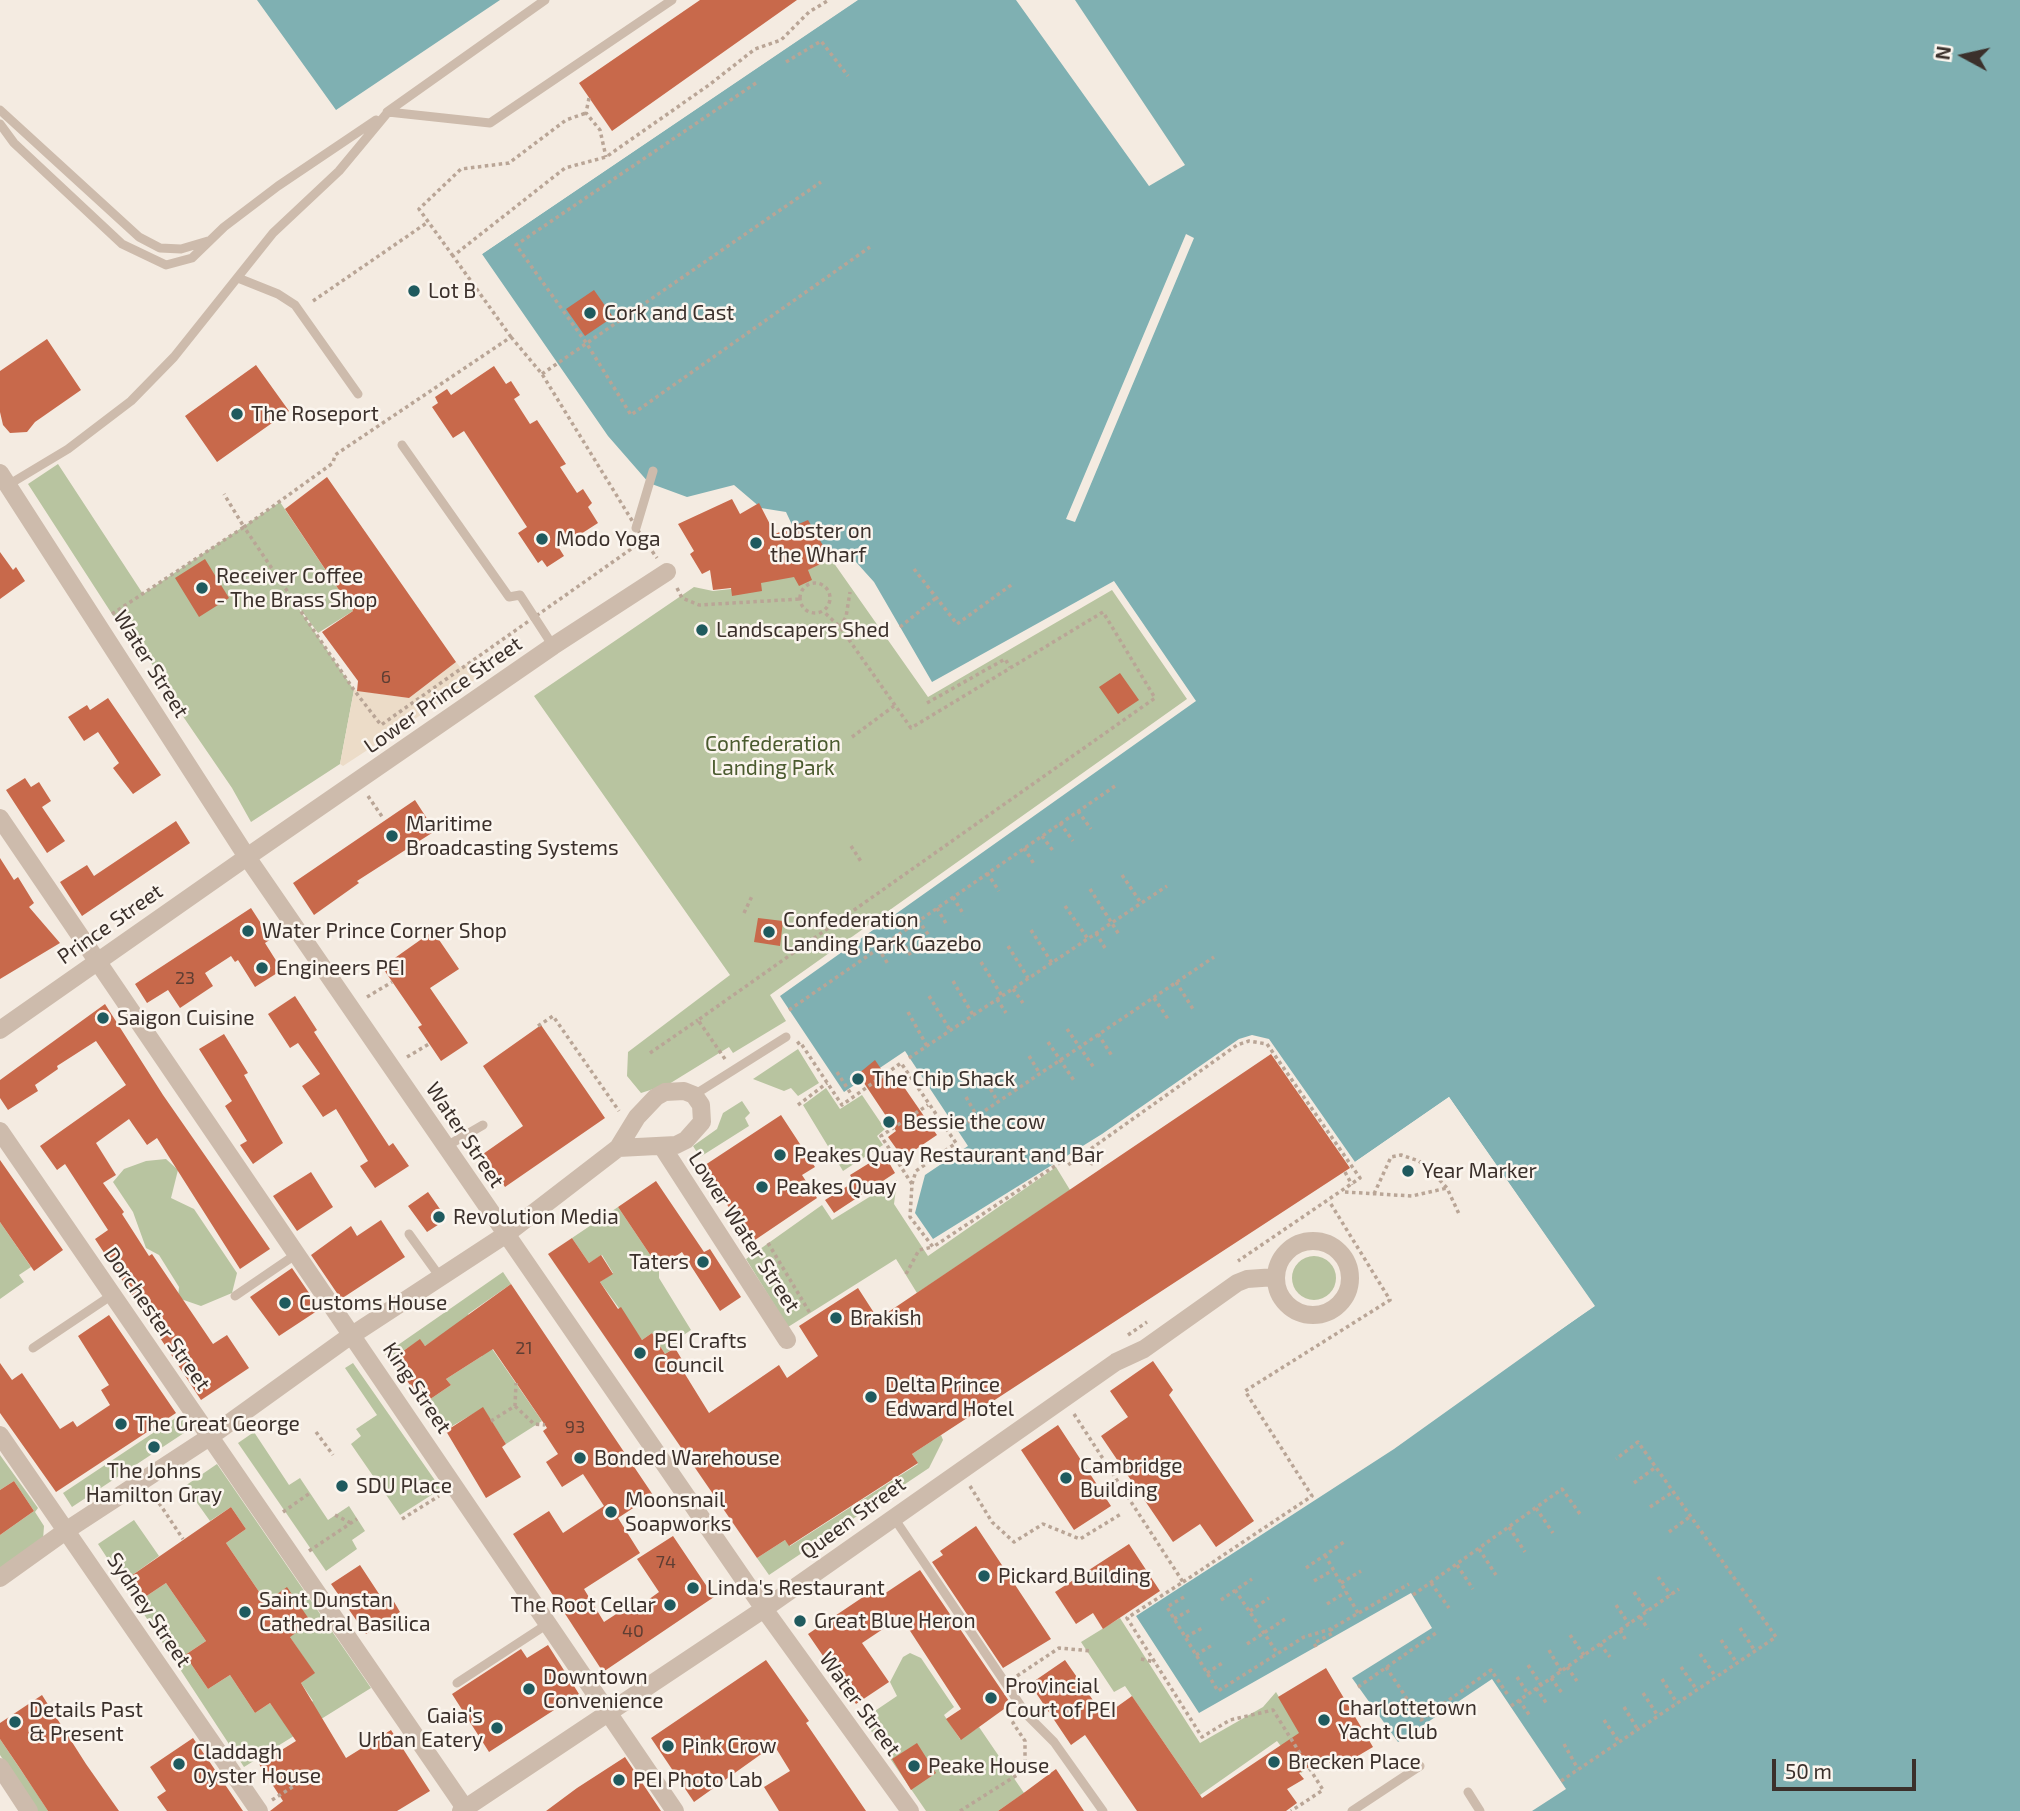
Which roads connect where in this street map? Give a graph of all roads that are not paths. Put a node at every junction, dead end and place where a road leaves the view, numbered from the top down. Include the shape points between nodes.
1 (545, 0) edge
2 (672, 0) edge
3 (0, 110) edge
4 (388, 112) junction
5 (0, 124) edge
6 (210, 241) junction
7 (238, 278) junction
8 (358, 394) dead end
9 (402, 446) dead end
10 (653, 471) dead end
11 (3, 483) edge
12 (636, 528) dead end
13 (667, 572) dead end
14 (553, 646) junction
15 (0, 818) edge
16 (247, 857) junction
17 (99, 960) junction
18 (0, 1030) edge
19 (786, 1037) dead end
20 (694, 1095) junction
21 (483, 1125) dead end
22 (0, 1131) edge
23 (445, 1147) junction
24 (618, 1148) junction
25 (663, 1148) junction
26 (409, 1234) dead end
27 (505, 1234) junction
28 (298, 1253) junction
29 (440, 1277) junction
30 (1276, 1277) junction
31 (112, 1295) junction
32 (235, 1296) dead end
33 (353, 1335) junction
34 (787, 1340) dead end
35 (33, 1348) dead end
36 (0, 1435) edge
37 (211, 1436) junction
38 (894, 1518) junction
39 (66, 1530) junction
40 (0, 1578) edge
41 (764, 1609) junction
42 (549, 1623) junction
43 (457, 1683) dead end
44 (606, 1712) junction
45 (1420, 1766) dead end
46 (0, 1768) edge
47 (1468, 1792) dead end
48 (263, 1807) edge
49 (464, 1810) edge
50 (29, 1811) edge
51 (675, 1811) edge
52 (910, 1811) edge
53 (1102, 1811) edge
54 (1352, 1811) edge
55 (1480, 1811) edge

1 - 4 lane
2 - 4 lane via 490,123
3 - 6 lane via 139,237 160,248 181,249
4 - 6 lane via 297,172
4 - 7 lane via 339,171 273,233
5 - 6 lane via 14,143 108,232 146,258 166,265 192,258
7 - 8 lane via 295,305
7 - 11 lane via 174,357 131,401 68,449
9 - 14 lane via 509,597 520,595
10 - 12 lane
11 - 16 street, Water Street
13 - 14 street, Lower Prince Street
14 - 16 street, Lower Prince Street
15 - 17 street, King Street
16 - 17 street, Prince Street
16 - 23 street, Water Street
17 - 18 street, Prince Street
17 - 28 street, King Street
19 - 20 lane
20 - 24 street via 665,1092 644,1109
20 - 25 street via 701,1105 702,1122 686,1140
21 - 23 lane
22 - 31 street, Dorchester Street
23 - 27 street, Water Street
24 - 25 street
24 - 27 street
25 - 34 street, Lower Water Street
26 - 29 lane
27 - 29 street
27 - 41 street, Water Street
28 - 32 lane
28 - 33 street, King Street
29 - 33 street
30 - 30 street via 1283,1300 1303,1314 1315,1315 1327,1312 1345,1297 1350,1273 1339,1252 1317,1241 1305,1242 1284,1255
30 - 38 street, Queen Street via 1237,1283 1144,1349 1046,1408
31 - 35 lane
31 - 37 street, Dorchester Street
33 - 37 street
33 - 42 street, King Street
36 - 39 street, Sydney Street
37 - 39 street
37 - 49 street, Dorchester Street
38 - 41 street, Queen Street
38 - 53 lane via 1026,1713 1054,1742
39 - 40 street
39 - 48 street, Sydney Street
41 - 44 street, Queen Street
41 - 52 street, Water Street
42 - 43 lane
42 - 44 street, King Street
44 - 49 street, Queen Street
44 - 51 street, King Street
45 - 54 lane
46 - 50 street
47 - 55 lane

